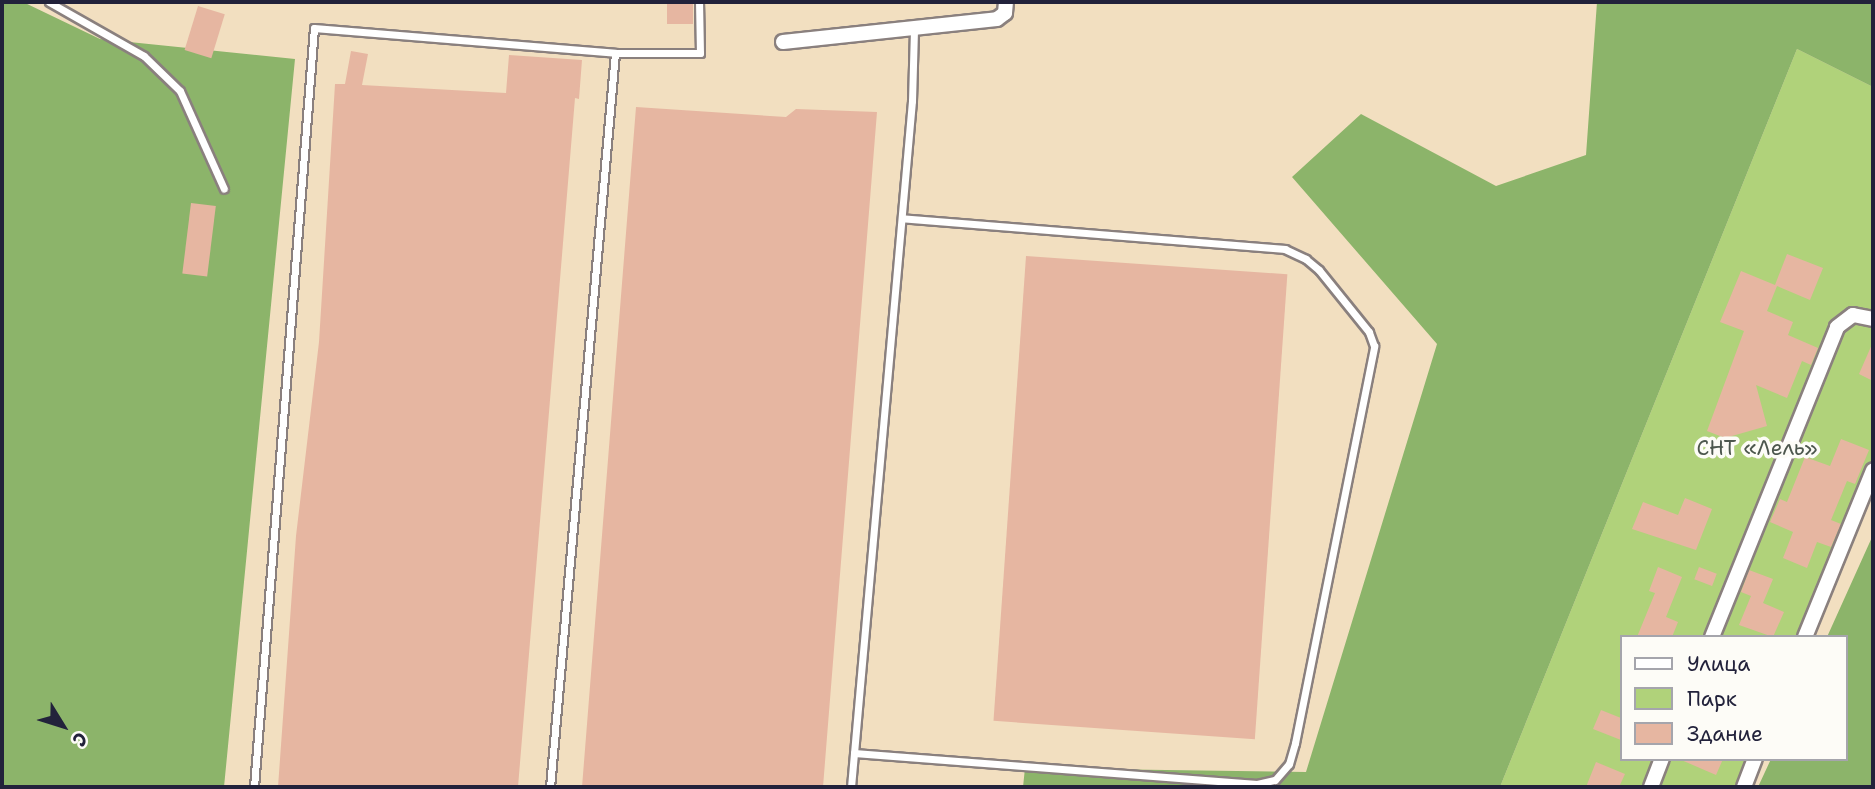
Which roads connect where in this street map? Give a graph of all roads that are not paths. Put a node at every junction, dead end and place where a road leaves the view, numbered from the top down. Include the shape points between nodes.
1 (49, 2) edge
2 (699, 2) edge
3 (1006, 2) edge
4 (914, 27) junction
5 (783, 41) dead end
6 (615, 53) junction
7 (223, 189) dead end
8 (902, 218) junction
9 (1873, 319) edge
10 (1873, 470) edge
11 (1713, 635) edge
12 (1806, 635) edge
13 (854, 753) junction
14 (1661, 761) edge
15 (1754, 761) edge
16 (254, 787) edge
17 (550, 787) edge
18 (851, 787) edge
19 (1651, 787) edge
20 (1744, 787) edge

1 - 7 lane via 144,56 180,91
2 - 6 lane via 700,53
3 - 4 street via 1005,13 997,19
4 - 5 street
4 - 8 lane
6 - 16 lane via 314,28
6 - 17 lane
8 - 13 lane
8 - 13 lane via 1285,249 1306,258 1319,271 1369,332 1374,346 1295,743 1289,764 1275,780 1257,784
9 - 11 street via 1853,315 1837,327
10 - 12 street
13 - 18 lane
14 - 19 street
15 - 20 street

